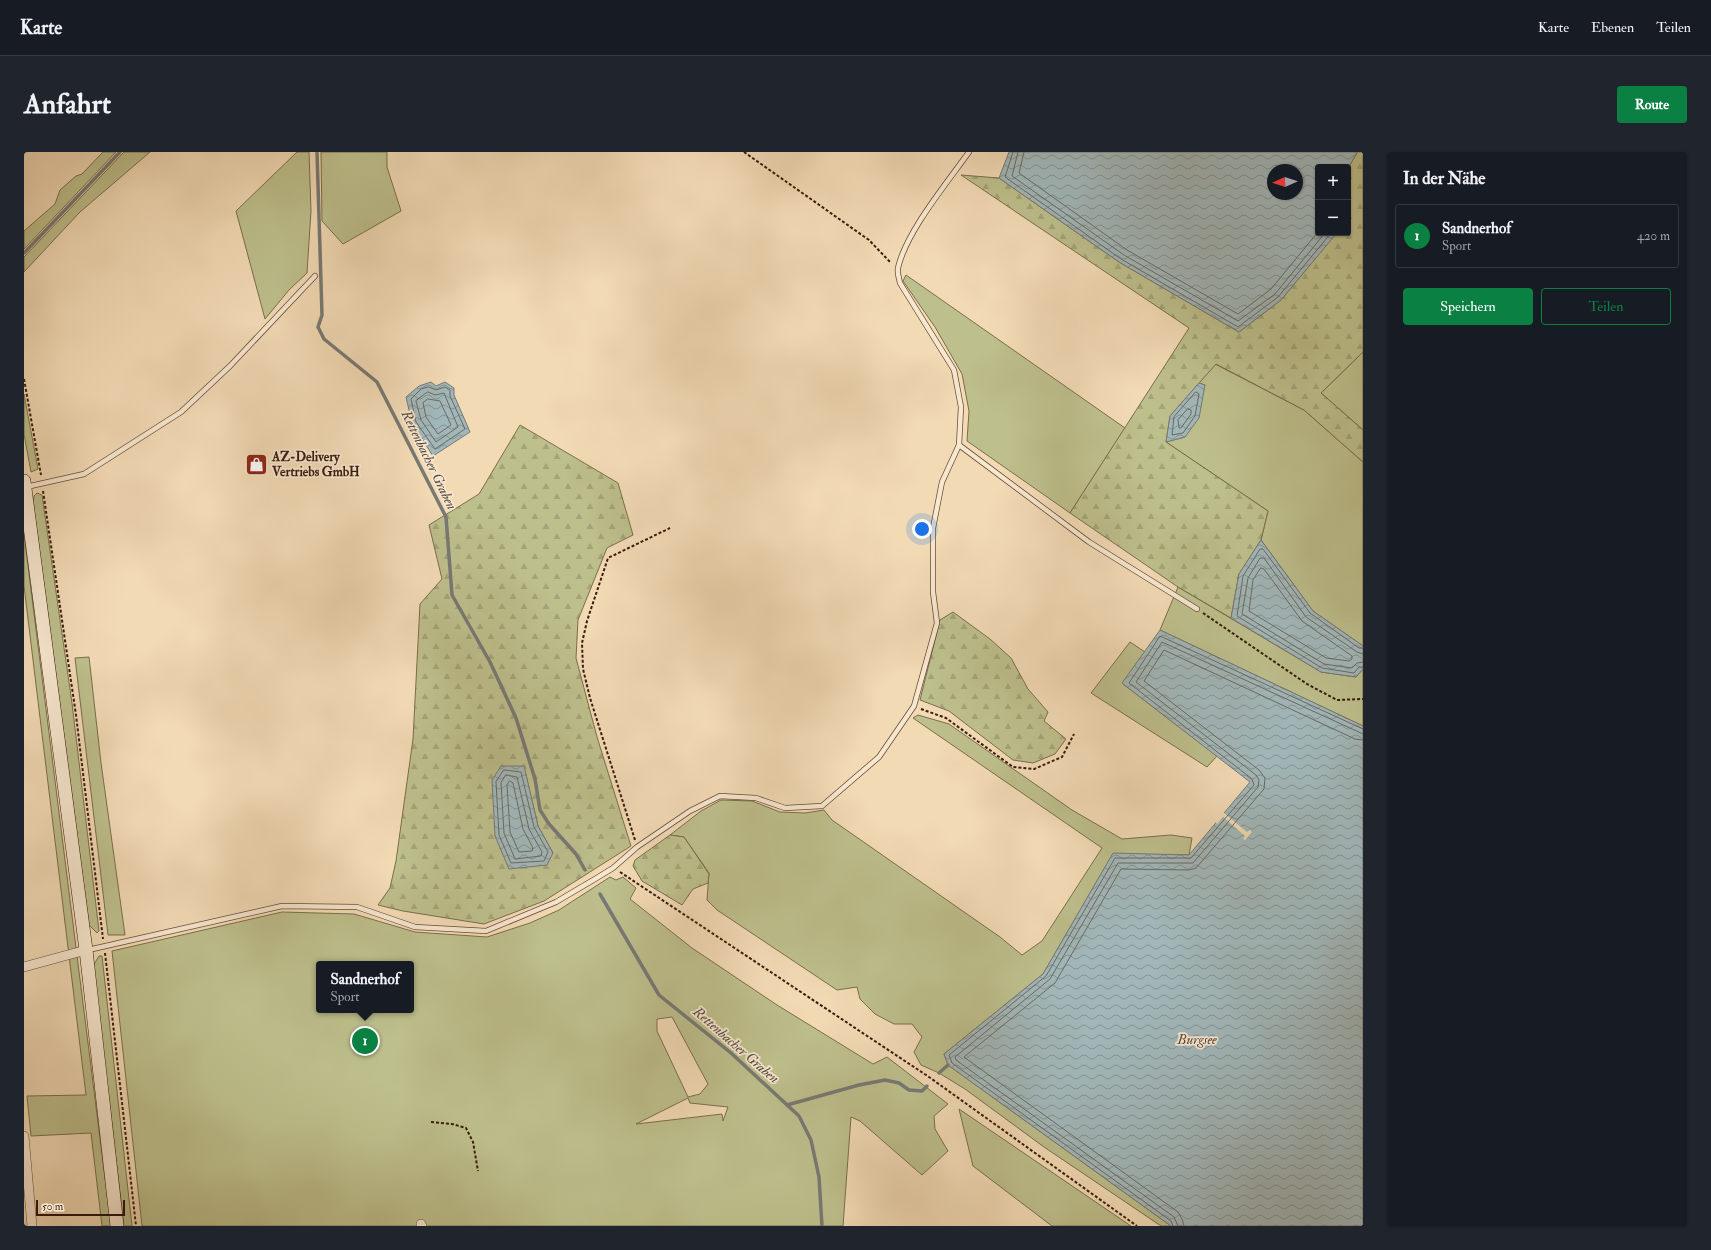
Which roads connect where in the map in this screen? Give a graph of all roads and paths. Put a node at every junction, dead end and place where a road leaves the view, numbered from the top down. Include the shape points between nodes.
1 (744, 152) edge
2 (969, 152) edge
3 (897, 270) junction
4 (315, 276) dead end
5 (24, 379) edge
6 (958, 445) junction
7 (40, 474) dead end
8 (24, 485) edge
9 (43, 489) dead end
10 (670, 528) dead end
11 (1197, 609) joint
12 (1363, 699) edge
13 (914, 706) junction
14 (1074, 734) dead end
15 (637, 847) junction
16 (613, 868) junction
17 (102, 935) dead end
18 (86, 950) junction
19 (104, 952) dead end
20 (24, 967) edge
21 (431, 1122) dead end
22 (24, 1136) edge
23 (478, 1171) dead end
24 (32, 1226) edge
25 (117, 1226) edge
26 (136, 1226) edge
27 (1137, 1226) edge

1 - 3 path via 869,240
2 - 3 lane via 931,205 906,246
3 - 6 lane via 900,283 954,370 961,407
4 - 8 lane via 230,366 181,412 84,474
5 - 7 path
6 - 11 lane via 1089,542
6 - 13 lane via 942,482 933,528 933,592 937,623
8 - 18 main road
9 - 17 path via 76,715
10 - 15 path via 608,558 582,643 583,669 590,698
11 - 12 path via 1307,684 1337,700
13 - 14 path via 946,718 1013,767 1034,769 1062,757
13 - 15 lane via 879,757 822,806 785,808 756,798 720,796 690,810
15 - 16 lane
16 - 18 lane via 556,902 486,931 415,927 357,907 282,906
16 - 27 path via 929,1077
18 - 20 street
18 - 25 main road
19 - 26 path
21 - 23 path via 466,1128 474,1142
22 - 24 street

